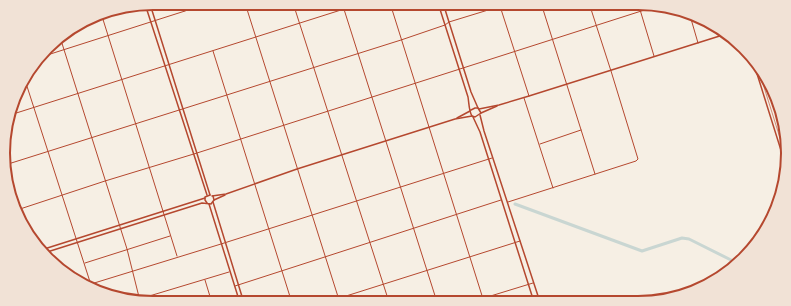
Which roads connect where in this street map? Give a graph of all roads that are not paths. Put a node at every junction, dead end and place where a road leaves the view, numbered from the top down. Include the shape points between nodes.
1 (146, 10) edge
2 (152, 10) edge
3 (187, 10) edge
4 (247, 10) edge
5 (295, 10) edge
6 (341, 10) edge
7 (344, 10) edge
8 (392, 10) edge
9 (440, 10) edge
10 (445, 10) edge
11 (487, 10) edge
12 (501, 10) edge
13 (543, 10) edge
14 (591, 10) edge
15 (646, 10) edge
16 (184, 11) joint
17 (640, 12) junction
18 (103, 19) edge
19 (691, 20) edge
20 (155, 21) junction
21 (150, 22) junction
22 (449, 22) junction
23 (300, 23) junction
24 (445, 25) junction
25 (596, 25) junction
26 (108, 35) junction
27 (720, 36) edge
28 (255, 37) junction
29 (553, 39) junction
30 (401, 40) junction
31 (62, 43) edge
32 (698, 43) junction
33 (64, 50) junction
34 (213, 51) junction
35 (514, 51) junction
36 (357, 53) junction
37 (50, 54) edge
38 (654, 57) junction
39 (170, 65) junction
40 (165, 66) junction
41 (313, 67) junction
42 (464, 67) junction
43 (459, 69) junction
44 (611, 71) junction
45 (121, 79) junction
46 (760, 79) edge
47 (270, 81) junction
48 (415, 83) junction
49 (567, 84) junction
50 (27, 86) edge
51 (77, 94) junction
52 (227, 95) junction
53 (529, 96) junction
54 (372, 97) junction
55 (524, 98) junction
56 (499, 105) junction
57 (34, 108) junction
58 (183, 108) junction
59 (479, 108) junction
60 (178, 110) junction
61 (470, 110) junction
62 (327, 111) junction
63 (16, 113) edge
64 (481, 114) junction
65 (472, 117) junction
66 (456, 119) junction
67 (136, 123) junction
68 (283, 125) junction
69 (429, 128) junction
70 (581, 130) junction
71 (91, 138) junction
72 (241, 139) junction
73 (385, 142) junction
74 (539, 144) junction
75 (781, 150) edge
76 (48, 152) junction
77 (198, 153) junction
78 (193, 154) junction
79 (341, 156) junction
80 (492, 158) junction
81 (487, 159) junction
82 (10, 163) edge
83 (149, 168) junction
84 (297, 169) junction
85 (443, 173) junction
86 (596, 174) junction
87 (104, 181) junction
88 (254, 184) junction
89 (400, 187) junction
90 (553, 188) junction
91 (226, 194) junction
92 (63, 195) junction
93 (212, 195) junction
94 (206, 197) junction
95 (356, 200) junction
96 (501, 200) junction
97 (213, 201) junction
98 (508, 202) junction
99 (208, 203) junction
100 (21, 209) edge
101 (163, 211) junction
102 (164, 214) junction
103 (313, 214) junction
104 (457, 215) junction
105 (218, 218) junction
106 (214, 219) junction
107 (119, 225) junction
108 (269, 228) junction
109 (120, 229) junction
110 (413, 229) junction
111 (171, 236) junction
112 (76, 238) junction
113 (520, 241) junction
114 (78, 242) junction
115 (225, 242) junction
116 (515, 242) junction
117 (370, 243) junction
118 (221, 244) junction
119 (46, 248) edge
120 (127, 249) junction
121 (49, 251) edge
122 (470, 256) junction
123 (177, 257) junction
124 (326, 257) junction
125 (84, 263) junction
126 (282, 270) junction
127 (427, 270) junction
128 (132, 271) junction
129 (230, 272) junction
130 (205, 280) junction
131 (90, 281) edge
132 (534, 282) junction
133 (94, 283) edge
134 (238, 284) junction
135 (383, 284) junction
136 (528, 284) junction
137 (234, 286) junction
138 (139, 295) edge
139 (153, 296) edge
140 (210, 296) edge
141 (237, 296) edge
142 (242, 296) edge
143 (290, 296) edge
144 (338, 296) edge
145 (345, 296) edge
146 (387, 296) edge
147 (435, 296) edge
148 (482, 296) edge
149 (489, 296) edge
150 (532, 296) edge
151 (538, 296) edge

1 - 21 main road
2 - 20 main road
3 - 16 street
4 - 28 street
5 - 23 street
6 - 23 street
7 - 36 street
8 - 30 street
9 - 24 main road
10 - 22 main road
11 - 22 street
12 - 35 street
13 - 29 street
14 - 25 street
15 - 17 street
16 - 20 street
17 - 25 street
17 - 38 street
18 - 26 street
19 - 32 street
20 - 21 street
20 - 39 main road
21 - 26 street
21 - 40 main road
22 - 24 street
22 - 42 main road
23 - 28 street
23 - 41 street
24 - 30 street
24 - 43 main road
25 - 29 street
25 - 44 street
26 - 33 street
26 - 45 street
27 - 32 main road
28 - 34 street
28 - 47 street
29 - 35 street
29 - 49 street
30 - 36 street
30 - 48 street
31 - 33 street
32 - 38 main road
33 - 37 street
33 - 51 street
34 - 39 street
34 - 52 street
35 - 42 street
35 - 53 street
36 - 41 street
36 - 54 street
38 - 44 main road
39 - 40 street
39 - 58 main road
40 - 45 street
40 - 60 main road
41 - 47 street
41 - 62 street
42 - 43 street
42 - 59 main road via 471,92
43 - 48 street
43 - 61 main road
44 - 49 main road
44 - 86 street via 638,159
45 - 51 street
45 - 67 street
46 - 75 main road
47 - 52 street
47 - 68 street
48 - 54 street
48 - 69 street
49 - 53 main road
49 - 70 street
50 - 57 street
51 - 57 street
51 - 71 street
52 - 58 street
52 - 72 street
53 - 55 main road
54 - 62 street
54 - 73 street
55 - 56 main road
55 - 74 street
56 - 59 main road
56 - 64 main road
57 - 63 street
57 - 76 street
58 - 60 street
58 - 77 main road
59 - 61 main road
59 - 64 main road
60 - 67 street
60 - 78 main road
61 - 65 main road
61 - 66 main road
62 - 68 street
62 - 79 street
64 - 65 main road
64 - 80 main road via 480,120
65 - 66 main road
65 - 81 main road via 480,132
66 - 69 main road
67 - 71 street
67 - 83 street
68 - 72 street
68 - 84 street
69 - 73 main road
69 - 85 street
70 - 74 street
70 - 86 street
71 - 76 street
71 - 87 street
72 - 77 street
72 - 88 street
73 - 79 main road
73 - 89 street
74 - 90 street
76 - 82 street
76 - 92 street
77 - 78 street
77 - 93 main road
78 - 83 street
78 - 94 main road
79 - 84 main road
79 - 95 street
80 - 81 street
80 - 98 main road
81 - 85 street
81 - 96 main road
83 - 87 street
83 - 101 street
84 - 88 main road
84 - 103 street
85 - 89 street
85 - 104 street
86 - 90 street
87 - 92 street
87 - 107 street
88 - 91 main road
88 - 108 street
89 - 95 street
89 - 110 street
90 - 98 street
91 - 93 main road
91 - 97 main road
92 - 100 street
92 - 112 street
93 - 94 main road
93 - 97 main road
94 - 99 main road
94 - 101 main road
95 - 103 street
95 - 117 street
96 - 104 street
96 - 116 main road
97 - 99 main road
97 - 105 main road
98 - 113 main road
99 - 102 main road
99 - 106 main road
101 - 102 street
101 - 107 main road
102 - 109 main road
102 - 111 street
103 - 108 street
103 - 124 street
104 - 110 street
104 - 122 street
105 - 106 main road
105 - 115 main road
106 - 118 main road
107 - 109 street
107 - 112 main road
108 - 115 street
108 - 126 street
109 - 114 main road
109 - 120 street
110 - 117 street
110 - 127 street
111 - 120 street
111 - 123 street
112 - 114 street
112 - 119 main road
113 - 116 street
113 - 132 main road
114 - 121 main road
114 - 125 street
115 - 118 street
115 - 134 main road
116 - 122 street
116 - 136 main road
117 - 124 street
117 - 135 street
118 - 123 street
118 - 129 main road
120 - 125 street
120 - 128 street
122 - 127 street
122 - 148 street
123 - 128 street
124 - 126 street
124 - 144 street
125 - 131 street
126 - 134 street
126 - 143 street
127 - 135 street
127 - 147 street
128 - 133 street
128 - 138 street
129 - 130 street
129 - 137 main road
130 - 139 street
130 - 140 street
132 - 136 street
132 - 151 main road
134 - 137 street
134 - 142 main road
135 - 145 street
135 - 146 street
136 - 149 street
136 - 150 main road
137 - 141 main road

